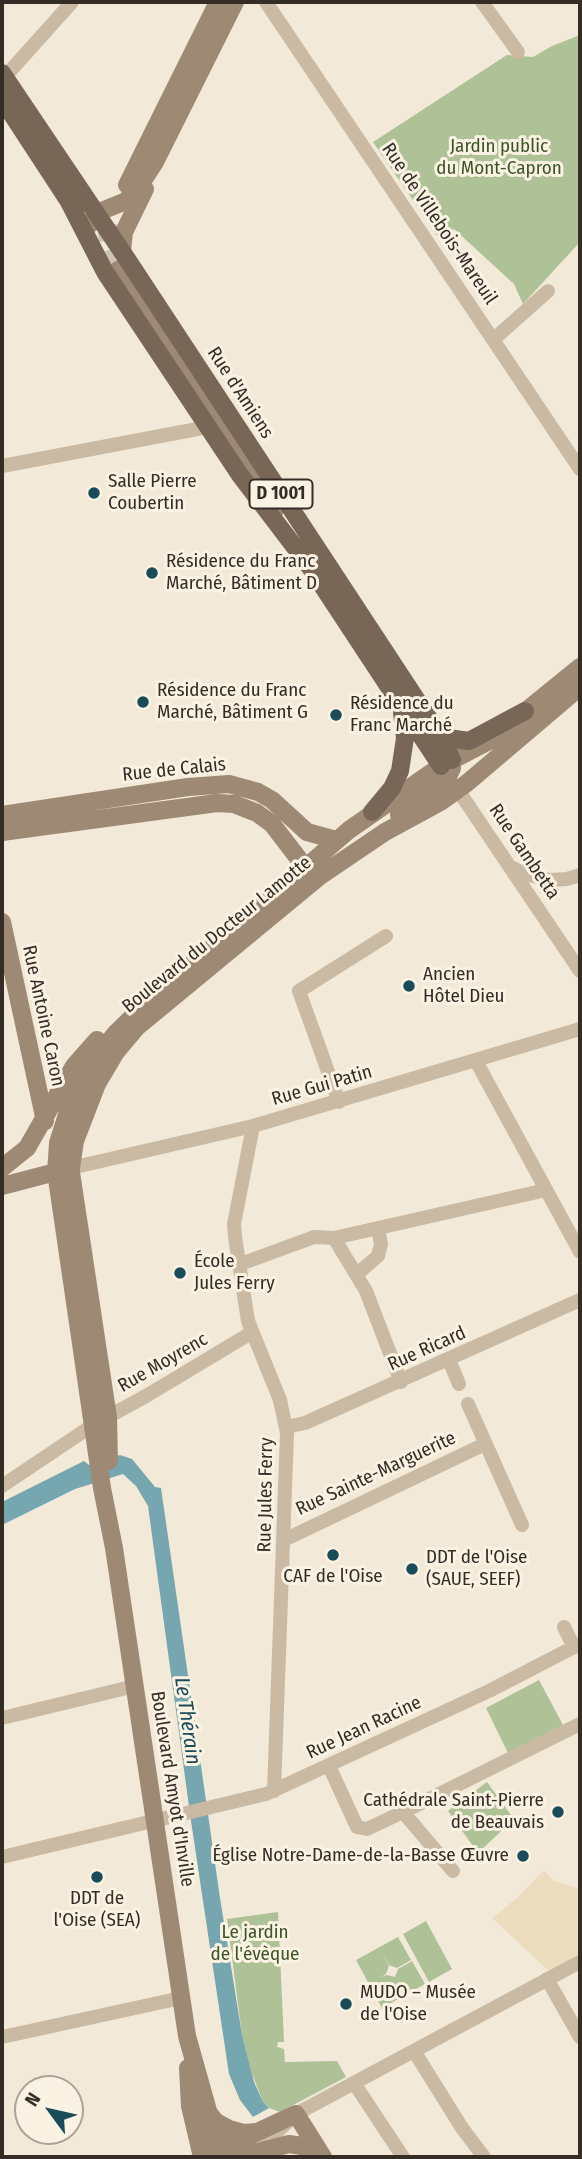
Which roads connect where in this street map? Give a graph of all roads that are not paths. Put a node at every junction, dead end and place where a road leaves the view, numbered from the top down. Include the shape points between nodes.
1 (72, 2) edge
2 (218, 2) edge
3 (235, 2) edge
4 (266, 2) edge
5 (482, 2) edge
6 (518, 52) dead end
7 (3, 77) edge
8 (2, 99) edge
9 (155, 162) junction
10 (127, 185) dead end
11 (101, 211) junction
12 (124, 232) junction
13 (89, 241) junction
14 (122, 251) junction
15 (118, 270) tunnel mouth
16 (548, 291) dead end
17 (494, 339) junction
18 (208, 427) junction
19 (2, 466) edge
20 (580, 469) edge
21 (310, 567) junction
22 (580, 667) edge
23 (580, 687) edge
24 (402, 709) junction
25 (525, 711) junction
26 (441, 737) junction
27 (450, 773) junction
28 (372, 812) junction
29 (2, 815) edge
30 (2, 832) edge
31 (336, 841) junction
32 (509, 865) junction
33 (312, 872) junction
34 (580, 875) edge
35 (2, 922) edge
36 (386, 936) dead end
37 (580, 971) edge
38 (155, 995) junction
39 (580, 1029) edge
40 (476, 1061) junction
41 (338, 1102) junction
42 (44, 1119) junction
43 (253, 1126) junction
44 (58, 1143) junction
45 (2, 1168) edge
46 (63, 1170) junction
47 (2, 1186) edge
48 (546, 1189) junction
49 (378, 1228) junction
50 (334, 1238) junction
51 (580, 1252) edge
52 (238, 1265) junction
53 (357, 1274) junction
54 (580, 1300) edge
55 (251, 1333) junction
56 (449, 1360) junction
57 (401, 1381) junction
58 (459, 1384) dead end
59 (468, 1404) dead end
60 (100, 1421) junction
61 (286, 1427) junction
62 (485, 1444) junction
63 (2, 1486) edge
64 (522, 1525) dead end
65 (284, 1539) junction
66 (564, 1627) dead end
67 (577, 1645) edge
68 (135, 1686) junction
69 (2, 1718) edge
70 (580, 1724) edge
71 (329, 1766) junction
72 (274, 1791) junction
73 (403, 1812) junction
74 (155, 1821) junction
75 (2, 1857) edge
76 (453, 1871) dead end
77 (580, 1962) edge
78 (547, 1979) junction
79 (181, 1998) junction
80 (187, 2036) junction
81 (580, 2037) edge
82 (2, 2038) edge
83 (414, 2051) junction
84 (354, 2083) junction
85 (206, 2109) junction
86 (296, 2114) junction
87 (260, 2132) junction
88 (243, 2155) edge
89 (211, 2156) edge
90 (317, 2157) edge
91 (323, 2157) edge
92 (403, 2157) edge
93 (484, 2157) edge

1 - 7 street
2 - 10 main road
3 - 9 main road
4 - 17 street, Rue de Villebois-Mareuil
5 - 6 street
7 - 11 main road, Rue d'Amiens / D 1001
8 - 13 main road, Rue d'Amiens / D 1001 via 68,200
9 - 11 main road via 131,197
9 - 12 main road
11 - 12 main road via 115,211 124,223
11 - 13 main road via 90,225
11 - 14 main road, Rue d'Amiens / D 1001
12 - 14 main road
13 - 18 main road, Rue d'Amiens / D 1001
14 - 26 main road, Rue d'Amiens / D 1001
15 - 21 main road, Rue d'Amiens
16 - 17 street
17 - 20 street, Rue de Villebois-Mareuil
18 - 19 street
18 - 21 main road, Rue d'Amiens / D 1001
21 - 24 main road, Rue d'Amiens / D 1001
22 - 25 main road, Boulevard du Docteur Lamotte
23 - 27 main road
24 - 27 main road, Rue d'Amiens / D 1001
24 - 28 main road via 402,763 392,789
25 - 26 main road via 469,741
25 - 27 main road, Boulevard du Docteur Lamotte
26 - 27 main road, D 1001
27 - 28 main road, Boulevard du Docteur Lamotte
27 - 32 street, Rue Gambetta / D 1001
27 - 33 main road, Boulevard du Docteur Lamotte via 354,852
28 - 31 main road, Boulevard du Docteur Lamotte
29 - 31 main road, Rue de Calais via 229,784 258,792 307,832
30 - 33 main road, Rue de Calais via 234,804 272,824
31 - 33 main road, Boulevard du Docteur Lamotte
32 - 34 street via 541,878
32 - 37 street, Rue Gambetta
33 - 38 main road, Boulevard du Docteur Lamotte
33 - 46 main road, Boulevard du Docteur Lamotte via 122,1043 104,1072
35 - 42 main road, Rue Antoine Caron
36 - 41 street via 299,991
38 - 42 main road, Boulevard du Docteur Lamotte via 88,1049
38 - 44 main road, Boulevard du Docteur Lamotte via 93,1062 71,1101
39 - 40 street, Rue Gui Patin
40 - 41 street, Rue Gui Patin
40 - 48 street
41 - 43 street, Rue Gui Patin
42 - 44 main road, Rue Antoine Caron
42 - 45 main road, Boulevard du Docteur Lamotte via 24,1151
43 - 46 street, Rue Gui Patin
43 - 52 street, Rue Jules Ferry via 234,1224
44 - 46 main road, Rue Antoine Caron via 68,1156
46 - 47 main road
46 - 60 main road, Boulevard Amyot d'Inville
48 - 49 street
48 - 51 street
49 - 50 street
49 - 53 street via 378,1256
50 - 52 street via 314,1237
50 - 53 street
52 - 55 street, Rue Jules Ferry
53 - 57 street
54 - 56 street, Rue Ricard
55 - 60 street, Rue Moyrenc
55 - 61 street, Rue Jules Ferry via 280,1400
56 - 57 street, Rue Ricard
56 - 58 street
57 - 61 street, Rue Ricard
59 - 62 street
60 - 63 street, Rue Moyrenc
60 - 68 main road, Boulevard Amyot d'Inville
61 - 65 street, Rue Jules Ferry
62 - 64 street
62 - 65 street, Rue Sainte-Marguerite
65 - 72 street, Rue Jules Ferry
66 - 67 street
67 - 71 street, Rue Jean Racine
68 - 69 street
68 - 74 main road, Boulevard Amyot d'Inville
70 - 73 street
71 - 72 street, Rue Jean Racine
71 - 73 street via 359,1828 367,1829
72 - 74 street, Rue Jean Racine
73 - 76 street
74 - 75 street, Rue Jean Racine
74 - 79 main road, Boulevard Amyot d'Inville
77 - 78 street
78 - 81 street
78 - 83 street
79 - 80 main road, Boulevard Amyot d'Inville
79 - 82 street
80 - 85 main road, Boulevard Amyot d'Inville
80 - 89 main road, Boulevard Amyot d'Inville via 190,2106
83 - 84 street
83 - 93 street
84 - 86 street
84 - 92 street
85 - 87 main road via 229,2129
85 - 89 main road, Boulevard Amyot d'Inville
86 - 87 main road
86 - 88 street
86 - 91 main road
87 - 89 main road
88 - 90 main road via 289,2144 302,2146

